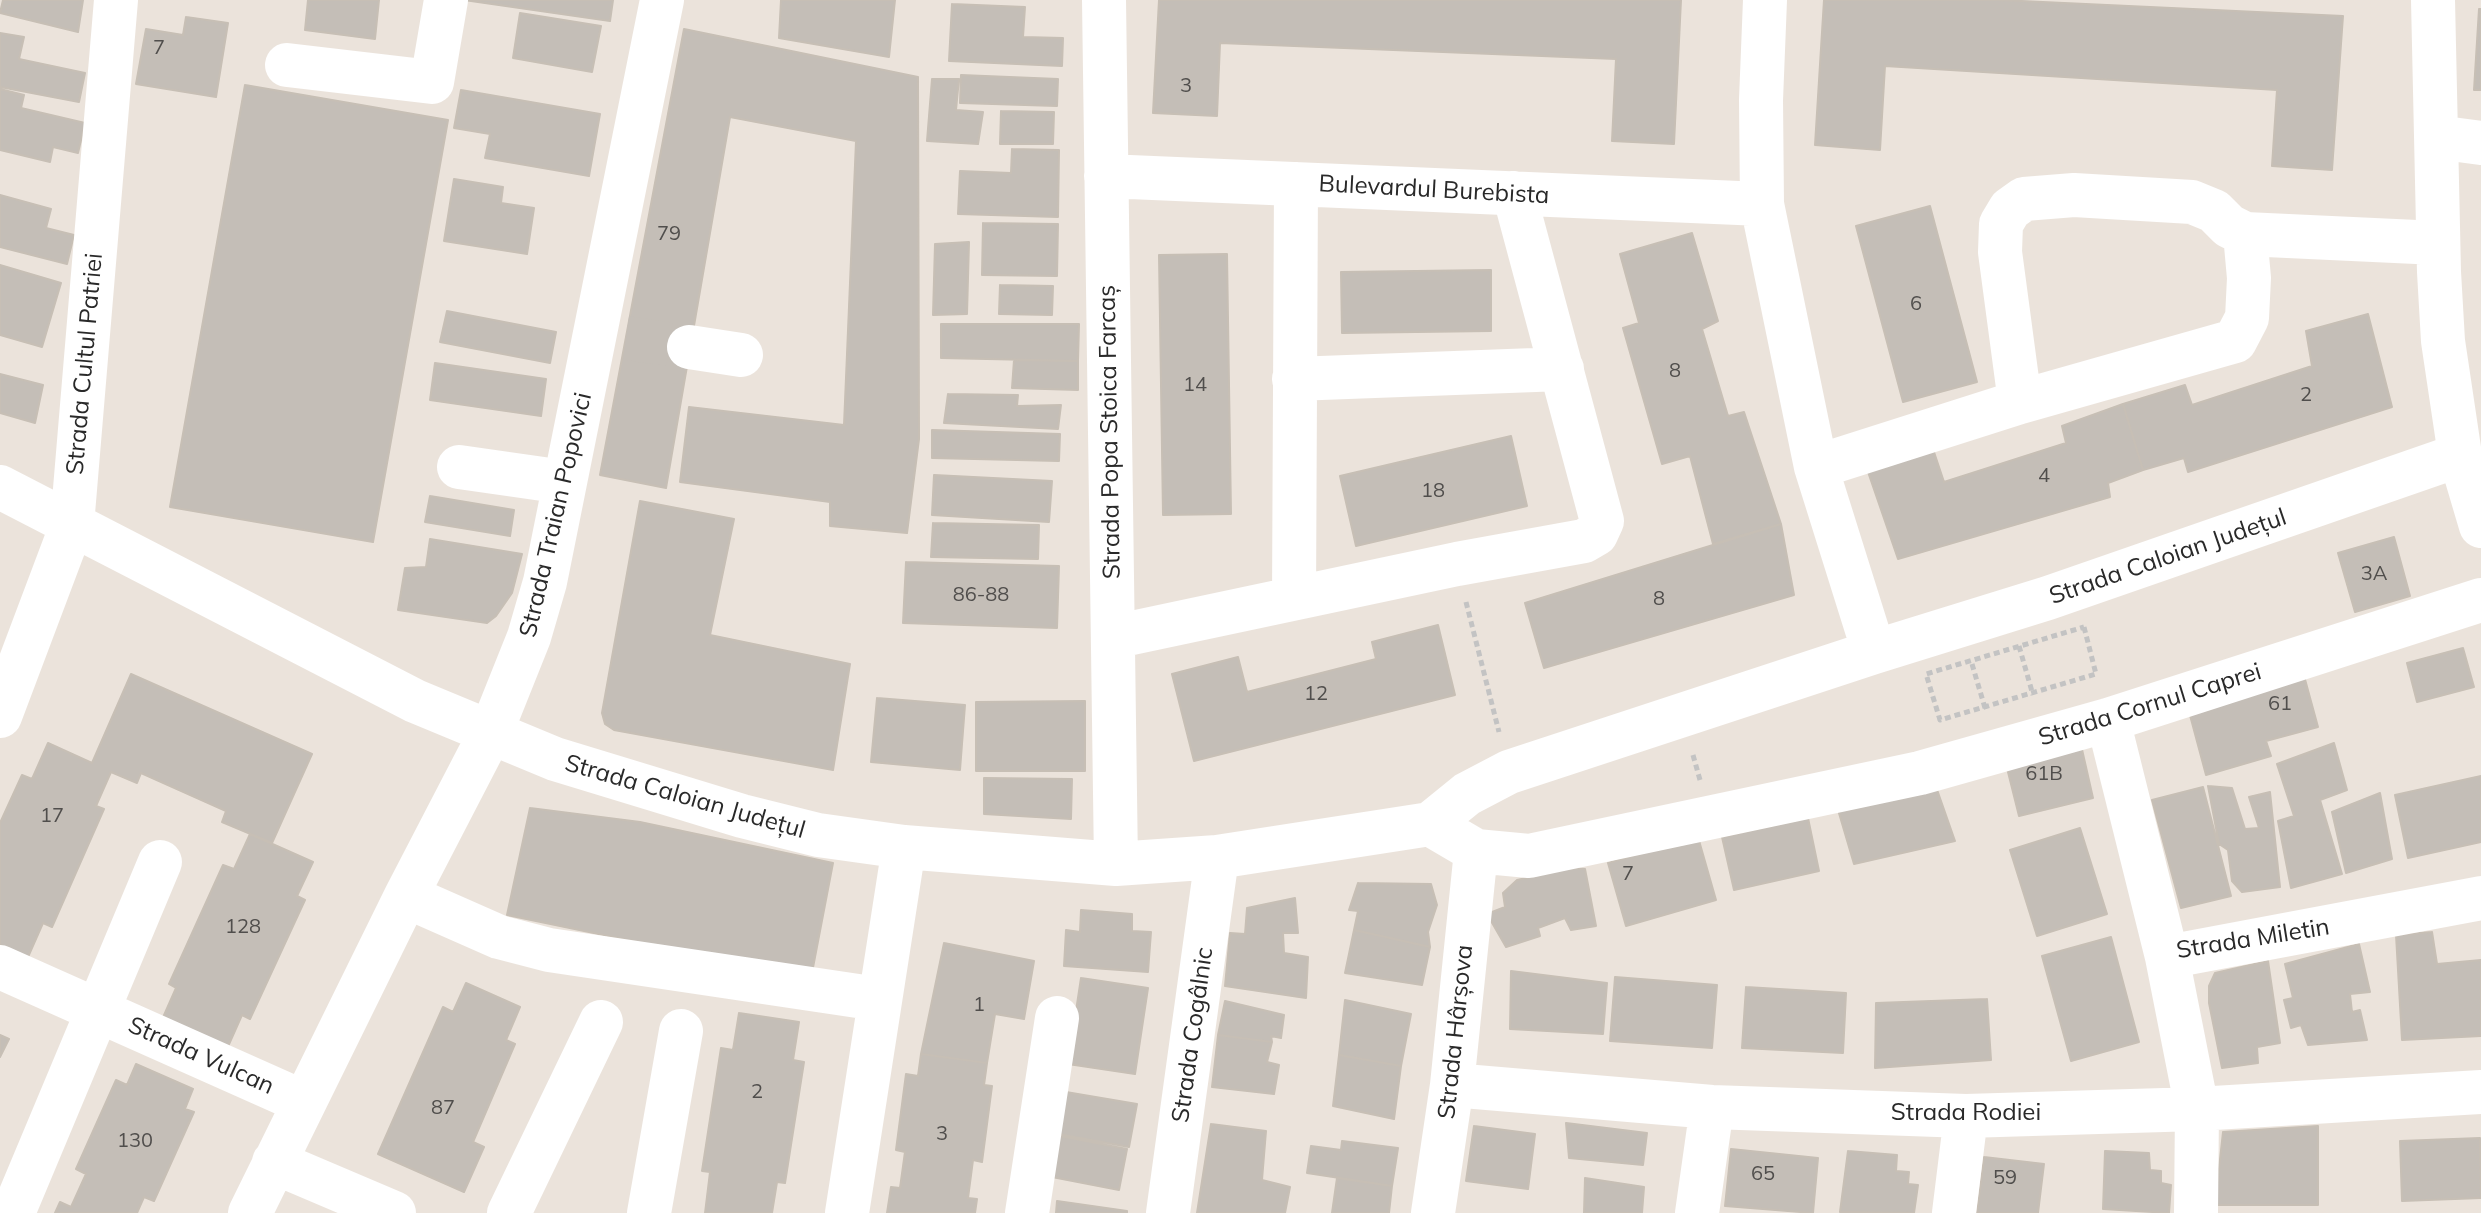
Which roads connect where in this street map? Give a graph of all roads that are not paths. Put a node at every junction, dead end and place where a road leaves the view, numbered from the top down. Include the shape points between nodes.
1 (116, 0) edge
2 (446, 0) edge
3 (662, 0) edge
4 (1104, 0) edge
5 (1765, 0) edge
6 (2433, 0) edge
7 (287, 65) dead end
8 (2436, 137) junction
9 (2481, 143) edge
10 (1106, 176) junction
11 (1296, 184) junction
12 (1514, 193) junction
13 (1762, 204) junction
14 (2245, 234) junction
15 (2438, 243) junction
16 (689, 347) tunnel mouth
17 (741, 355) dead end
18 (1562, 369) junction
19 (1294, 379) junction
20 (2020, 402) junction
21 (2460, 455) junction
22 (459, 467) dead end
23 (1816, 467) junction
24 (564, 482) junction
25 (0, 487) edge
26 (72, 525) junction
27 (2481, 526) edge
28 (1294, 598) junction
29 (2481, 600) edge
30 (1113, 637) junction
31 (1874, 652) junction
32 (0, 716) edge
33 (2108, 720) junction
34 (491, 732) junction
35 (1430, 824) junction
36 (904, 847) junction
37 (1476, 851) junction
38 (1217, 857) junction
39 (160, 862) dead end
40 (1116, 864) junction
41 (406, 896) junction
42 (2481, 898) edge
43 (2167, 957) junction
44 (0, 967) edge
45 (878, 999) junction
46 (99, 1010) junction
47 (1057, 1018) dead end
48 (601, 1022) dead end
49 (681, 1031) dead end
50 (1452, 1085) junction
51 (2481, 1092) edge
52 (303, 1102) junction
53 (1712, 1107) junction
54 (2197, 1109) junction
55 (1966, 1116) junction
56 (274, 1162) junction
57 (13, 1213) edge
58 (250, 1213) edge
59 (394, 1213) edge
60 (509, 1213) edge
61 (649, 1213) edge
62 (847, 1213) edge
63 (1027, 1213) edge
64 (1168, 1213) edge
65 (1433, 1213) edge
66 (1697, 1213) edge
67 (1954, 1213) edge
68 (2196, 1213) edge

1 - 26 street, Strada Cultul Patriei
2 - 7 street via 432,82
3 - 24 street, Strada Traian Popovici via 611,336
4 - 10 street, Strada Popa Stoica Farcaș
5 - 13 street
6 - 8 street
8 - 9 street
8 - 15 street
10 - 11 street, Bulevardul Burebista
10 - 30 street, Strada Popa Stoica Farcaș
11 - 12 street, Bulevardul Burebista
11 - 19 street
12 - 13 street, Bulevardul Burebista
12 - 18 street
13 - 23 street
14 - 15 street
14 - 20 street via 2247,318 2235,341
14 - 20 street via 2192,202 2074,195 2024,199 2010,209 2001,224 2000,252
15 - 21 street via 2443,341
16 - 17 street
18 - 19 street
18 - 28 street via 1602,521 1596,534 1584,541
19 - 28 street
20 - 23 street
21 - 27 street
21 - 31 street, Strada Caloian Județul via 2048,598
22 - 24 street
23 - 31 street
24 - 34 street, Strada Traian Popovici via 529,637
25 - 26 street, Strada Caloian Județul
26 - 32 street, Strada Cultul Patriei
26 - 34 street, Strada Caloian Județul via 415,701
28 - 30 street
29 - 33 street, Strada Cornul Caprei
30 - 40 street, Strada Popa Stoica Farcaș
31 - 35 street, Strada Caloian Județul via 1509,772 1467,794
33 - 37 street, Strada Cornul Caprei via 1920,773 1529,856
33 - 43 street, Strada Miletin
34 - 36 street, Strada Caloian Județul via 555,759 742,816 818,835
34 - 41 street, Strada Traian Popovici
35 - 37 street
35 - 38 street, Strada Caloian Județul
36 - 40 street, Strada Caloian Județul
36 - 45 street
37 - 50 street, Strada Hârșova
38 - 40 street, Strada Caloian Județul
38 - 64 street, Strada Cogâlnic
39 - 46 street, Strada Vulcan
41 - 45 street via 499,937 549,950
41 - 52 street, Strada Traian Popovici
42 - 43 street, Strada Miletin
43 - 54 street
44 - 46 street
45 - 62 street
46 - 52 street, Strada Vulcan
46 - 57 street, Strada Vulcan
47 - 63 street
48 - 60 street
49 - 61 street
50 - 53 street, Strada Rodiei
50 - 65 street, Strada Hârșova
51 - 54 street, Strada Rodiei
52 - 56 street, Strada Traian Popovici
53 - 55 street, Strada Rodiei
53 - 66 street
54 - 55 street, Strada Rodiei
54 - 68 street
55 - 67 street
56 - 58 street, Strada Traian Popovici
56 - 59 street

